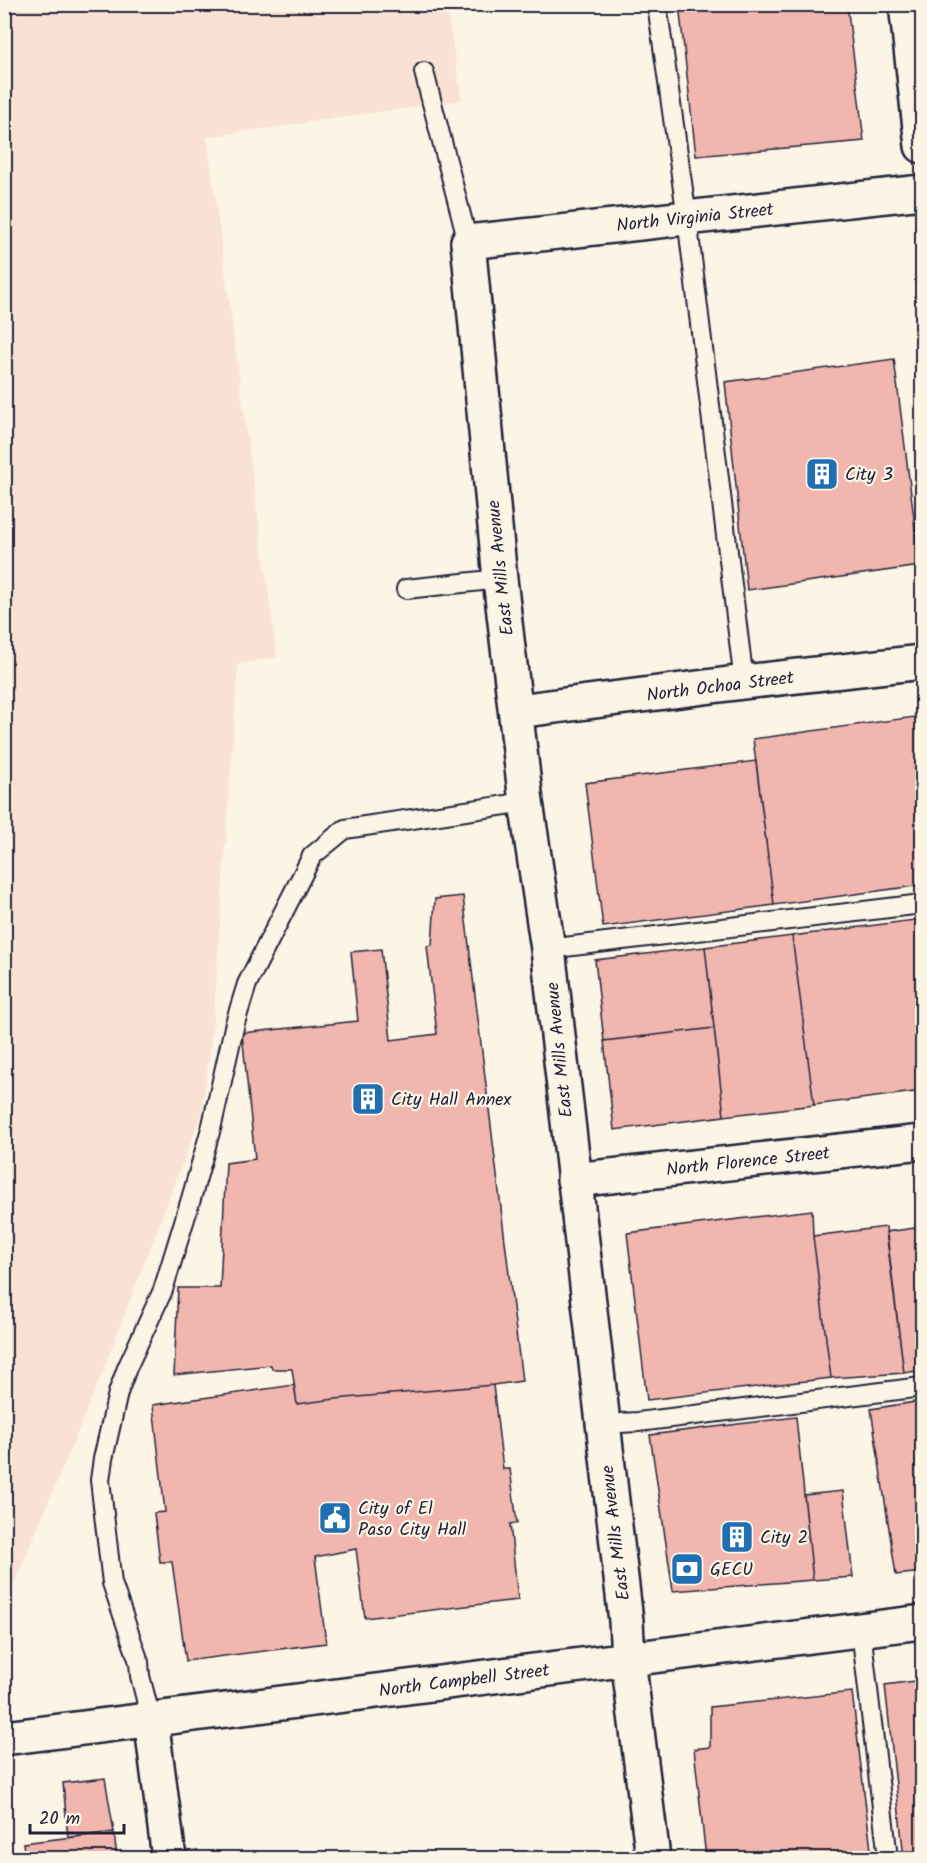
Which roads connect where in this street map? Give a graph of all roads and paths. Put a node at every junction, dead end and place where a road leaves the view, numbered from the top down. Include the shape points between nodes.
1 (657, 4) edge
2 (906, 4) edge
3 (424, 72) dead end
4 (922, 146) edge
5 (922, 192) edge
6 (687, 218) junction
7 (468, 242) junction
8 (501, 579) junction
9 (406, 589) dead end
10 (922, 662) edge
11 (744, 682) junction
12 (517, 711) junction
13 (526, 802) junction
14 (922, 904) edge
15 (548, 949) junction
16 (922, 1142) edge
17 (574, 1180) junction
18 (922, 1387) edge
19 (602, 1424) junction
20 (922, 1622) edge
21 (861, 1630) junction
22 (628, 1659) junction
23 (151, 1719) junction
24 (4, 1738) edge
25 (169, 1858) edge
26 (653, 1858) edge
27 (888, 1858) edge

1 - 6 lane
2 - 4 street
3 - 7 lane
5 - 6 street, North Virginia Street
6 - 7 street, North Virginia Street
6 - 11 lane
7 - 8 street, East Mills Avenue
8 - 9 lane
8 - 12 street, East Mills Avenue
10 - 11 street, North Ochoa Street
11 - 12 street, North Ochoa Street
12 - 13 street, East Mills Avenue
13 - 15 street, East Mills Avenue
13 - 23 lane via 345,829 312,856 248,984 212,1125 162,1290 118,1393 100,1480 112,1583 139,1662
14 - 15 lane
15 - 17 street, East Mills Avenue
16 - 17 street, North Florence Street
17 - 19 street, East Mills Avenue
18 - 19 lane
19 - 22 street, East Mills Avenue
20 - 21 street, North Campbell Street
21 - 22 street, North Campbell Street
21 - 27 lane
22 - 23 street, North Campbell Street
22 - 26 street, East Mills Avenue
23 - 24 street, North Campbell Street
23 - 25 street

